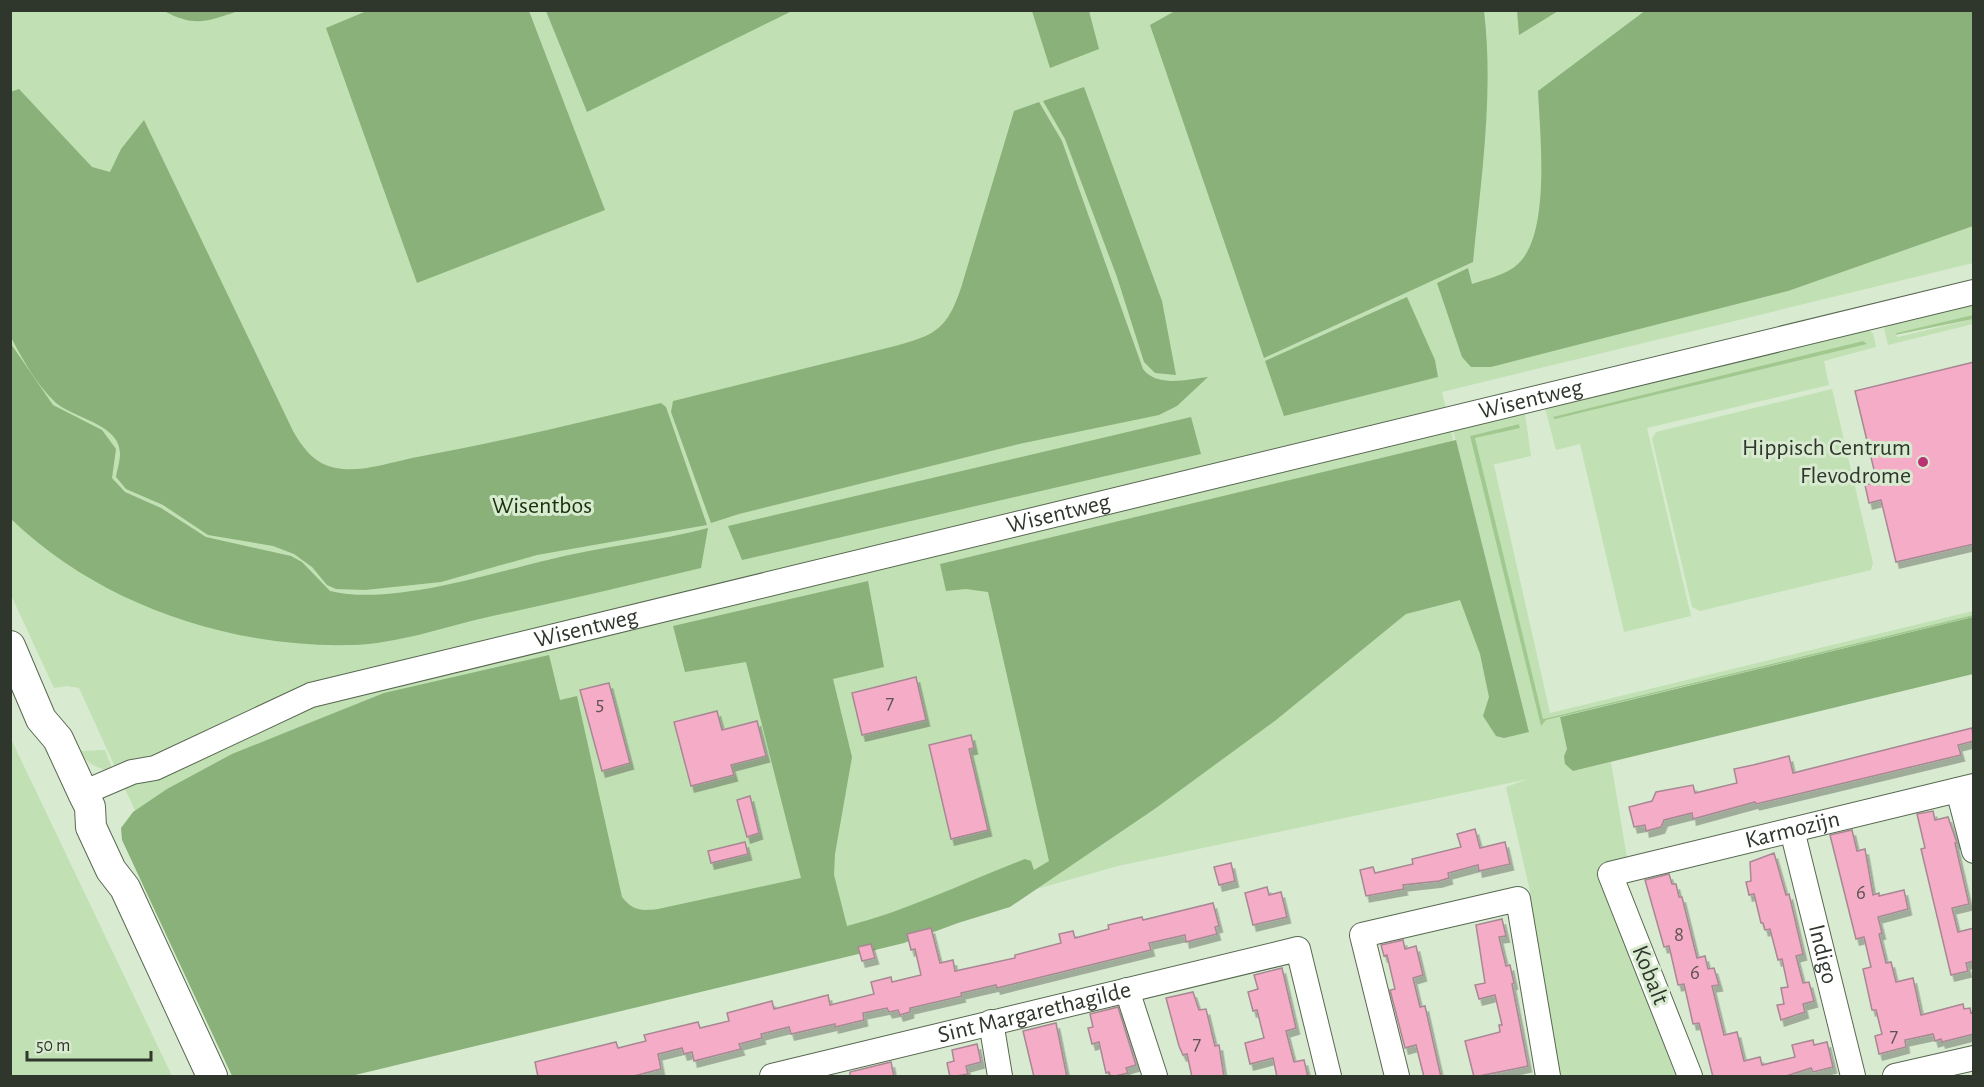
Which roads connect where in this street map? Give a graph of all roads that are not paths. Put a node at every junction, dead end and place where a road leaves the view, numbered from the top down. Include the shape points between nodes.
1 (1974, 292) edge
2 (16, 657) edge
3 (1966, 788) edge
4 (87, 800) junction
5 (1792, 830) junction
6 (1974, 851) edge
7 (1610, 874) joint
8 (1127, 990) junction
9 (991, 1022) junction
10 (1974, 1058) edge
11 (829, 1070) edge
12 (212, 1077) edge
13 (772, 1077) edge
14 (1000, 1077) edge
15 (1155, 1077) edge
16 (1329, 1077) edge
17 (1397, 1077) edge
18 (1548, 1077) edge
19 (1690, 1077) edge
20 (1853, 1077) edge
21 (1895, 1077) edge

1 - 4 street, Wisentweg via 311,695 155,768 132,772
2 - 4 main road via 41,719 58,739
3 - 5 street, Karmozijn
3 - 6 street
4 - 12 main road via 91,827 111,870 125,888
5 - 7 street, Karmozijn
5 - 20 street, Indigo
7 - 19 street, Kobalt
8 - 9 street, Sint Margarethagilde
8 - 15 street
8 - 16 street, Sint Margarethagilde via 1298,949
9 - 11 street, Sint Margarethagilde
9 - 14 street
10 - 21 street
11 - 13 street, Sint Margarethagilde
17 - 18 street via 1362,935 1518,899

